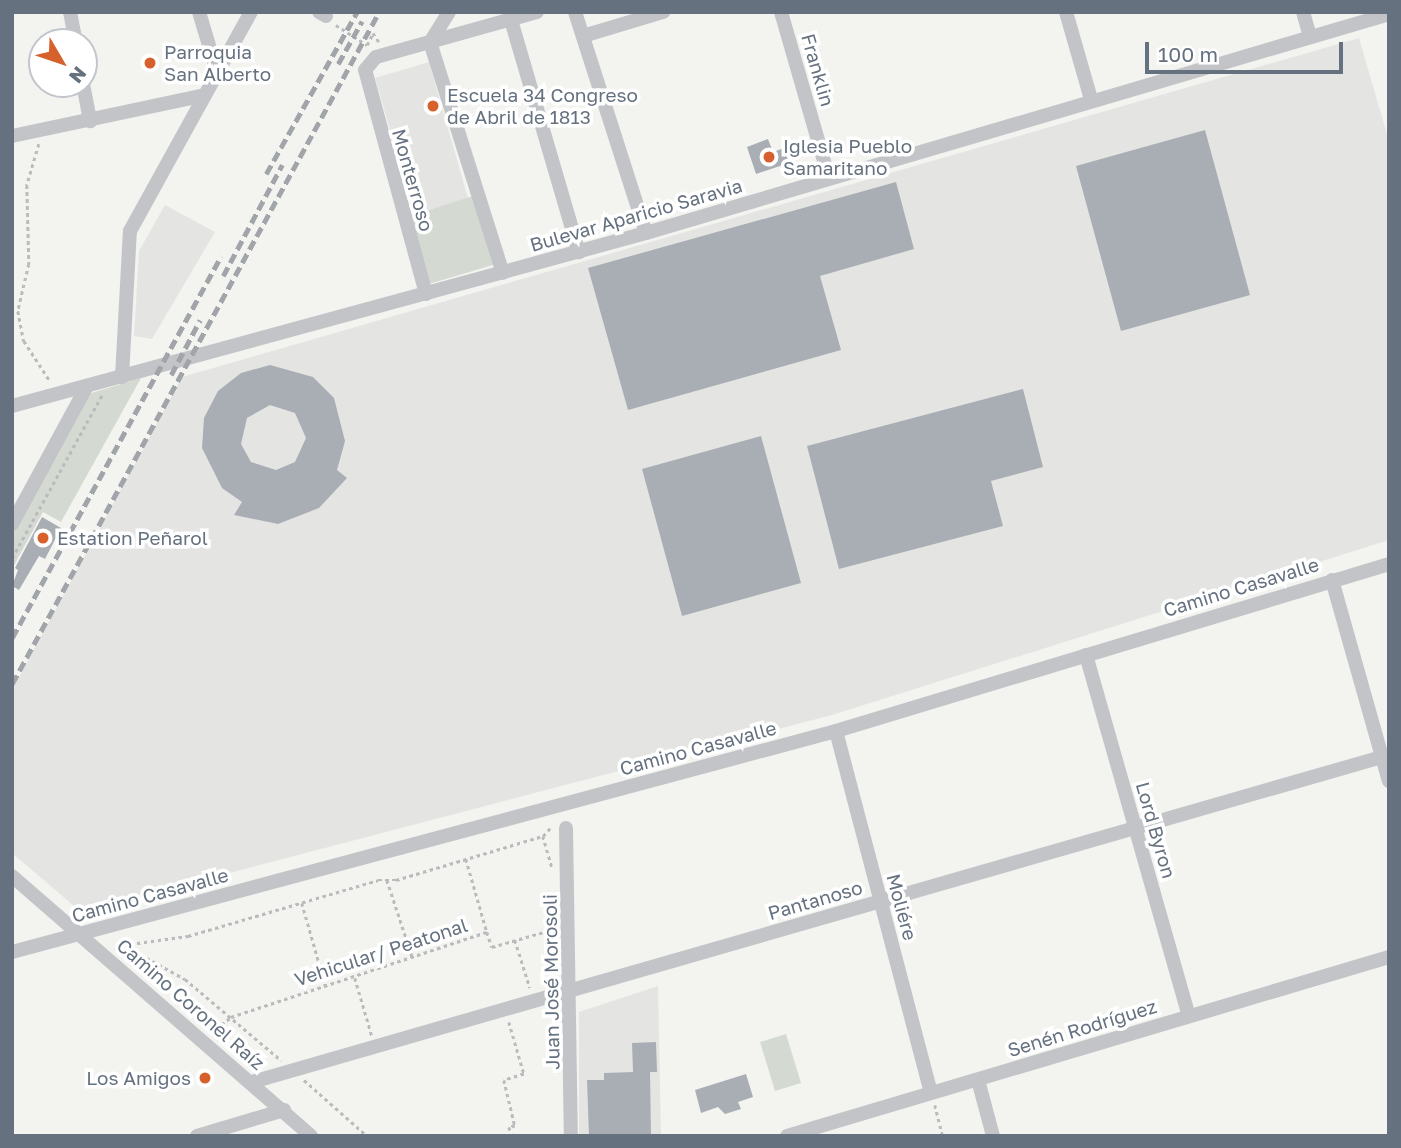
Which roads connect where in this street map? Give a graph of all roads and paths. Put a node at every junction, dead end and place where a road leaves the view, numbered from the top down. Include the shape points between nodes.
1 (199, 12) edge
2 (251, 12) edge
3 (449, 12) edge
4 (537, 12) edge
5 (575, 12) edge
6 (663, 12) edge
7 (781, 12) edge
8 (1066, 12) edge
9 (1303, 12) edge
10 (1389, 14) edge
11 (326, 17) edge
12 (510, 20) junction
13 (373, 33) dead end
14 (583, 36) junction
15 (1310, 37) junction
16 (430, 43) junction
17 (217, 72) junction
18 (205, 95) junction
19 (86, 98) edge
20 (1091, 99) junction
21 (90, 121) junction
22 (40, 131) junction
23 (12, 136) edge
24 (829, 178) junction
25 (646, 233) junction
26 (579, 252) junction
27 (503, 273) junction
28 (426, 294) junction
29 (116, 379) junction
30 (87, 386) junction
31 (60, 394) junction
32 (12, 407) edge
33 (12, 524) edge
34 (12, 558) edge
35 (1389, 564) edge
36 (1332, 580) junction
37 (1086, 655) junction
38 (836, 731) junction
39 (1385, 756) edge
40 (1389, 781) edge
41 (564, 822) joint
42 (1135, 825) junction
43 (466, 859) junction
44 (12, 876) edge
45 (387, 880) junction
46 (880, 901) junction
47 (302, 902) junction
48 (570, 928) junction
49 (487, 932) junction
50 (79, 933) junction
51 (515, 940) junction
52 (124, 944) junction
53 (12, 952) edge
54 (107, 956) junction
55 (412, 956) junction
56 (1389, 957) edge
57 (355, 978) junction
58 (326, 987) junction
59 (571, 990) junction
60 (534, 1001) junction
61 (505, 1009) junction
62 (1189, 1016) junction
63 (231, 1017) junction
64 (203, 1040) junction
65 (375, 1046) junction
66 (293, 1070) junction
67 (978, 1080) junction
68 (252, 1082) junction
69 (931, 1093) junction
70 (284, 1110) junction
71 (197, 1136) edge
72 (312, 1136) edge
73 (367, 1136) edge
74 (512, 1136) edge
75 (571, 1136) edge
76 (787, 1136) edge
77 (943, 1136) edge
78 (993, 1136) edge

1 - 17 street
2 - 17 street
3 - 16 street
4 - 12 street
5 - 14 street
6 - 14 street
7 - 24 street, Franklin
8 - 20 street
9 - 15 street
10 - 15 street, Bulevar Aparicio Saravia
11 - 13 path via 367,45
12 - 16 street
12 - 26 street
14 - 25 street
15 - 20 street, Bulevar Aparicio Saravia
16 - 27 street
16 - 28 street, Monterroso via 376,57 364,77
17 - 18 street
18 - 21 street
18 - 29 street via 130,230
19 - 21 street
20 - 24 street, Bulevar Aparicio Saravia
21 - 22 street
22 - 23 street
22 - 31 path via 27,185 29,264 18,311 24,341
24 - 25 street, Bulevar Aparicio Saravia
25 - 26 street, Bulevar Aparicio Saravia
26 - 27 street, Bulevar Aparicio Saravia
27 - 28 street, Bulevar Aparicio Saravia
28 - 29 street, Bulevar Aparicio Saravia
29 - 30 street, Bulevar Aparicio Saravia
29 - 34 path
30 - 31 street, Bulevar Aparicio Saravia
30 - 33 street
31 - 32 street, Bulevar Aparicio Saravia
35 - 36 street, Camino Casavalle
36 - 37 street, Camino Casavalle
36 - 39 street
37 - 38 street, Camino Casavalle
37 - 42 street, Lord Byron
38 - 46 street, Moliére
38 - 50 street, Camino Casavalle
39 - 40 street
39 - 42 street, Pantanoso
41 - 43 path via 543,836
41 - 48 street, Juan José Morosoli
42 - 46 street, Pantanoso
42 - 62 street, Lord Byron
43 - 45 path
43 - 49 path
44 - 50 street, Camino Coronel Raíz
45 - 47 path
45 - 55 path
46 - 59 street, Pantanoso
46 - 69 street, Moliére
47 - 52 path via 188,936
47 - 58 path
48 - 51 path, Vehicular/ Peatonal
48 - 59 street, Juan José Morosoli
49 - 51 path, Vehicular/ Peatonal via 492,947
49 - 55 path, Vehicular/ Peatonal
50 - 53 street, Camino Casavalle
50 - 54 street, Camino Coronel Raíz
51 - 60 path
52 - 54 path
52 - 63 path via 185,979
54 - 64 street, Camino Coronel Raíz
55 - 57 path, Vehicular/ Peatonal
56 - 62 street, Senén Rodríguez
57 - 58 path, Vehicular/ Peatonal
57 - 65 path
58 - 63 path, Vehicular/ Peatonal
59 - 60 street, Pantanoso
59 - 75 street, Juan José Morosoli
60 - 61 street, Pantanoso
61 - 65 street, Pantanoso
61 - 74 path via 524,1074 504,1080 515,1126 509,1128
62 - 67 street, Senén Rodríguez
63 - 64 path, Vehicular/ Peatonal
63 - 66 path
64 - 68 street, Camino Coronel Raíz
65 - 66 street, Pantanoso
66 - 68 street, Pantanoso
66 - 73 path
67 - 69 street, Senén Rodríguez
67 - 78 street
68 - 70 street, Camino Coronel Raíz
69 - 76 street, Senén Rodríguez
69 - 77 path
70 - 71 street
70 - 72 street, Camino Coronel Raíz

